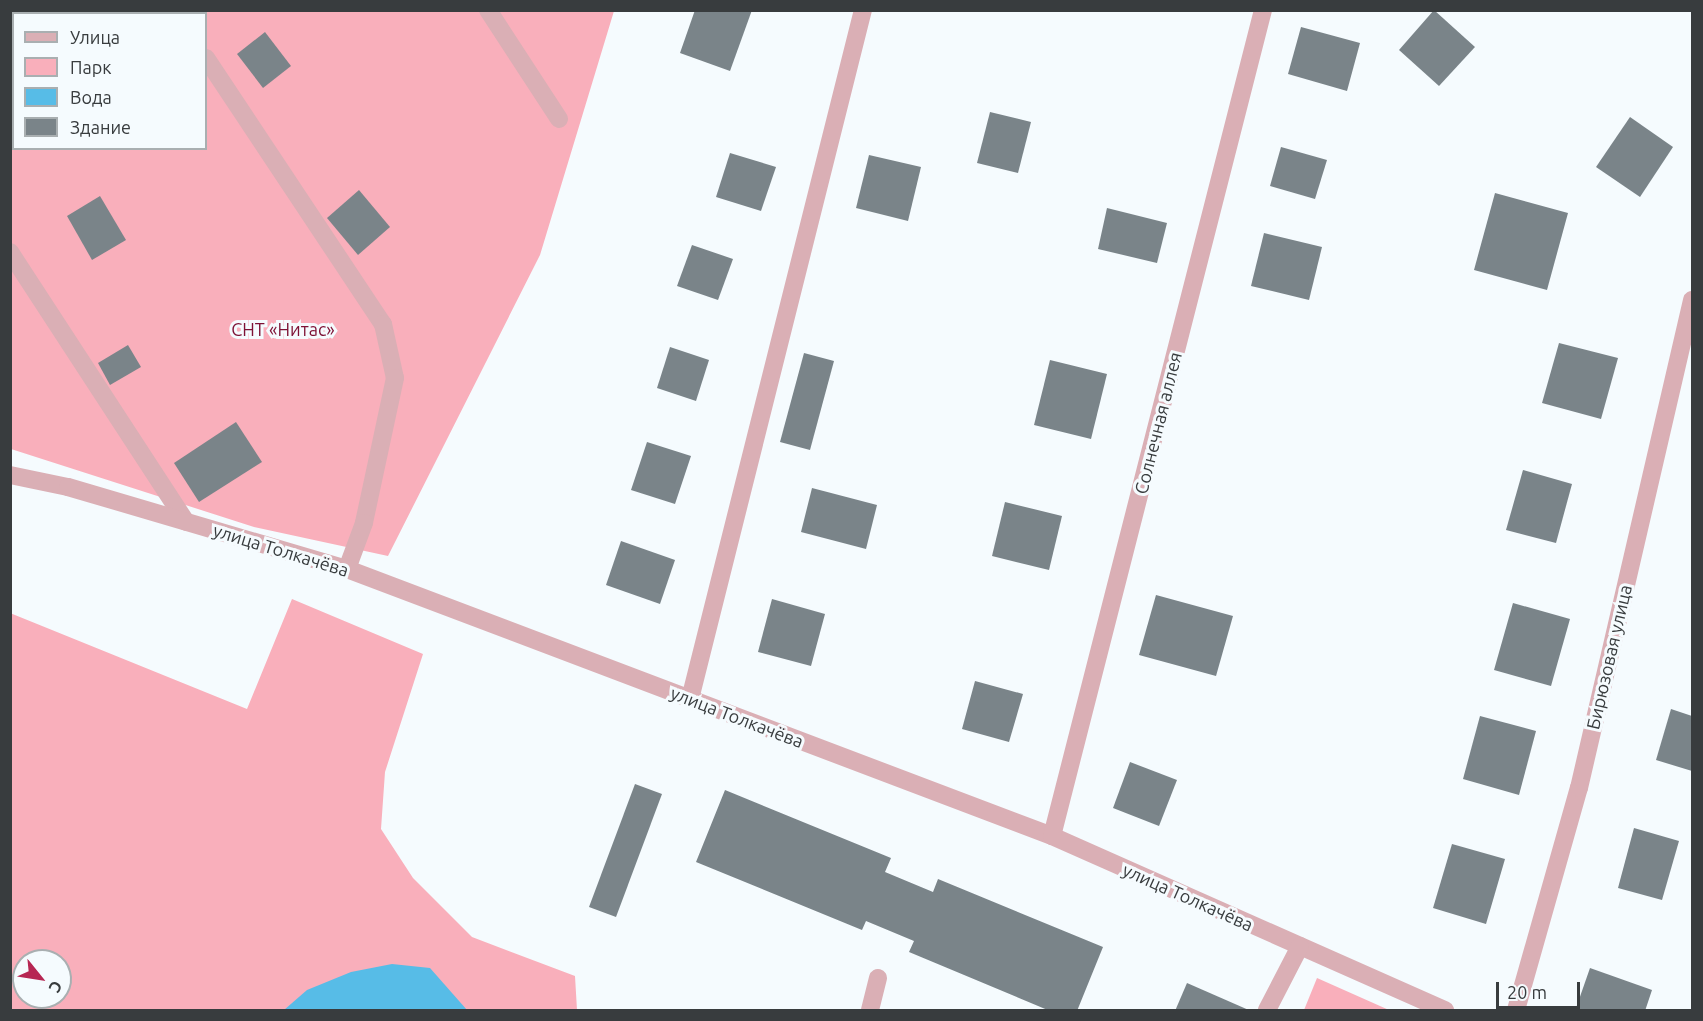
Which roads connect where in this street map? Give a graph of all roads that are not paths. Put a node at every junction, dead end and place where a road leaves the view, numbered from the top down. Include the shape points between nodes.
1 (488, 10) edge
2 (864, 10) edge
3 (1263, 10) edge
4 (207, 60) edge
5 (559, 119) dead end
6 (10, 252) edge
7 (1692, 300) edge
8 (10, 476) edge
9 (186, 522) junction
10 (347, 569) junction
11 (690, 699) junction
12 (1052, 836) junction
13 (1300, 946) junction
14 (878, 978) dead end
15 (870, 1011) edge
16 (1267, 1011) edge
17 (1445, 1011) edge
18 (1516, 1011) edge

1 - 5 street
2 - 11 street
3 - 12 street, Солнечная аллея
4 - 10 street via 383,324 395,378 367,512
6 - 9 street
7 - 18 street, Бирюзовая улица via 1579,788
8 - 9 street, улица Толкачёва
9 - 10 street, улица Толкачёва
10 - 11 street, улица Толкачёва
11 - 12 street, улица Толкачёва
12 - 13 street, улица Толкачёва
13 - 16 street
13 - 17 street, улица Толкачёва
14 - 15 street

